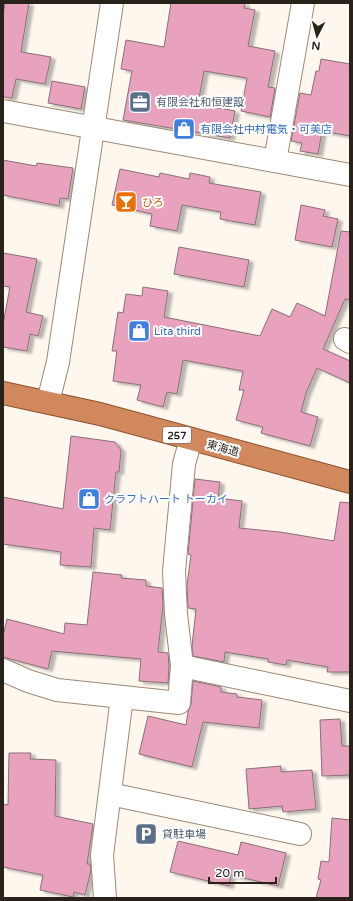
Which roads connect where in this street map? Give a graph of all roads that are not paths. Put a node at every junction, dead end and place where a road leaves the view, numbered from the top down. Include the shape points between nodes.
1 (112, 3) edge
2 (302, 3) edge
3 (3, 111) edge
4 (92, 128) junction
5 (275, 161) junction
6 (350, 175) edge
7 (3, 393) edge
8 (48, 402) junction
9 (191, 439) junction
10 (350, 482) edge
11 (182, 666) junction
12 (3, 670) edge
13 (122, 697) junction
14 (350, 700) edge
15 (110, 794) junction
16 (300, 834) dead end
17 (105, 898) edge

1 - 4 street
2 - 5 street
3 - 4 street
4 - 5 street
4 - 8 street via 58,362
5 - 6 street
7 - 8 highway, 東海道 / 257
8 - 9 highway, 東海道 / 257
9 - 10 highway, 東海道 / 257
9 - 11 street via 184,464 174,571
11 - 13 street via 179,703
11 - 14 street
12 - 13 street via 57,690
13 - 15 street
15 - 16 street
15 - 17 street via 101,861

